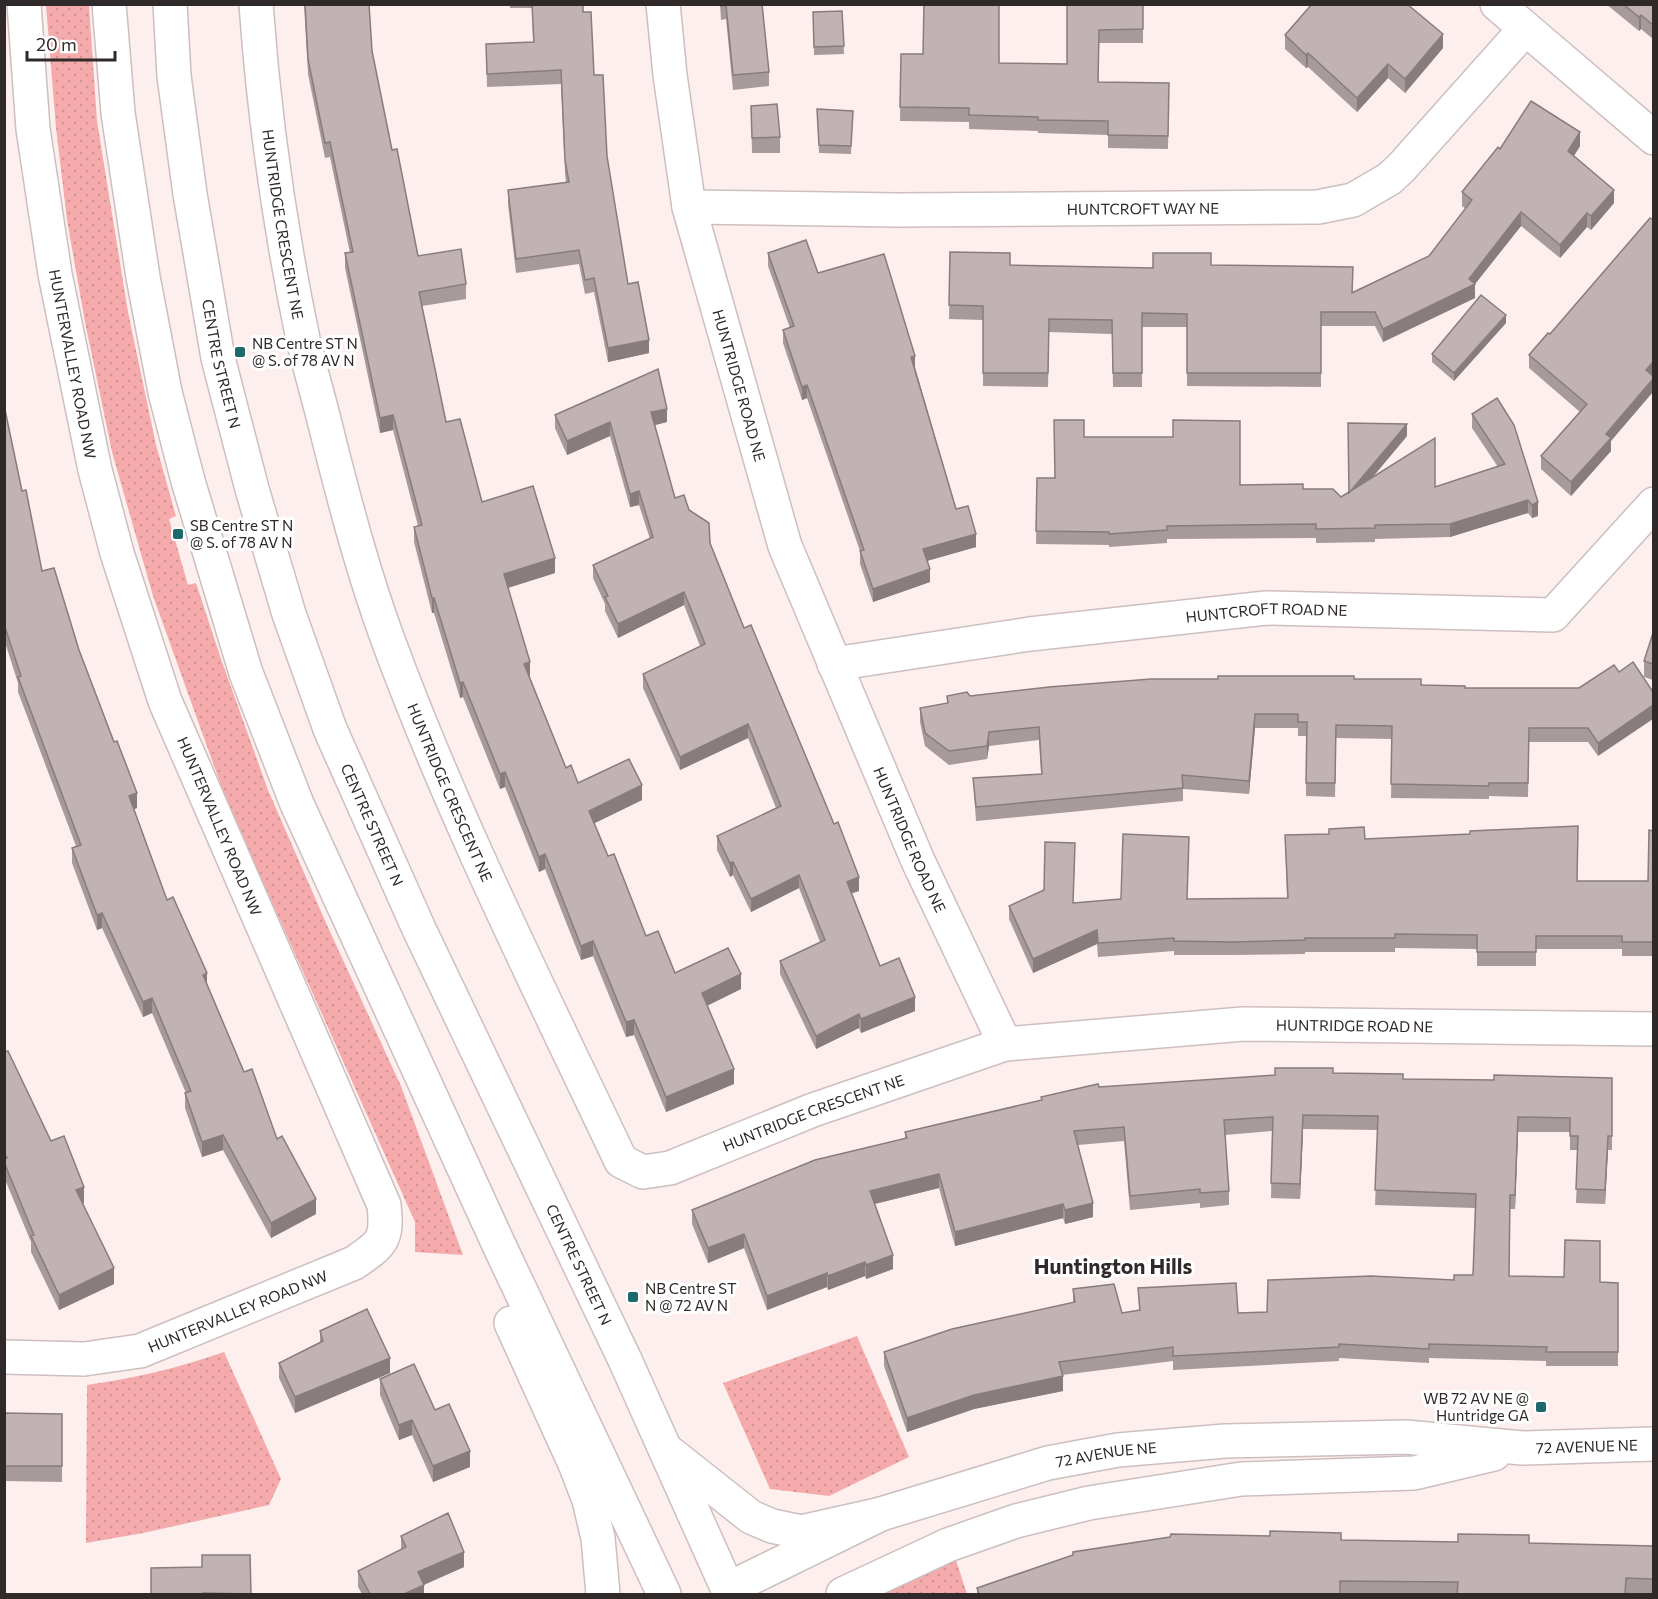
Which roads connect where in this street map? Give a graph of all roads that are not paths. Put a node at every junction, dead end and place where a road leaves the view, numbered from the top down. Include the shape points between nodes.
1 (24, 4) edge
2 (109, 4) edge
3 (170, 4) edge
4 (256, 4) edge
5 (663, 4) edge
6 (1497, 4) edge
7 (1525, 29) junction
8 (1653, 138) edge
9 (689, 207) junction
10 (1653, 504) edge
11 (834, 664) junction
12 (1653, 1029) edge
13 (1005, 1044) junction
14 (499, 1245) junction
15 (6, 1354) edge
16 (1653, 1443) edge
17 (1522, 1448) junction
18 (665, 1449) junction
19 (881, 1514) junction
20 (724, 1592) edge
21 (603, 1594) edge
22 (664, 1594) edge
23 (845, 1594) edge

1 - 15 street, HUNTERVALLEY ROAD NW via 33,129 55,274 95,470 117,553 165,701 384,1205 387,1226 378,1246 354,1263 140,1351 84,1359
2 - 14 street via 118,113 165,392 246,673 297,804
3 - 18 street, CENTRE STREET N via 174,76 188,182 218,358 290,614 330,729 419,929
4 - 13 street, HUNTRIDGE CRESCENT NE via 280,215 304,340 371,586 448,789 621,1161 643,1172 670,1168 813,1110
5 - 9 street, HUNTRIDGE ROAD NE
6 - 7 street
7 - 8 street
7 - 9 street, HUNTCROFT WAY NE via 1401,168 1353,200 1318,207
9 - 11 street, HUNTRIDGE ROAD NE via 785,546
10 - 11 street, HUNTCROFT ROAD NE via 1553,615 1266,608 1030,634
11 - 13 street, HUNTRIDGE ROAD NE via 918,861
12 - 13 street, HUNTRIDGE ROAD NE via 1243,1024
14 - 21 street via 503,1306 589,1500 598,1538
14 - 22 street
16 - 17 street, 72 AVENUE NE
17 - 19 street, 72 AVENUE NE via 1406,1437 1225,1441 1118,1450 1048,1462
17 - 23 street, 72 AVENUE NE via 1414,1473 1241,1479 1089,1503 1016,1521 948,1545
18 - 19 street via 751,1517 772,1526 801,1532
18 - 20 street, CENTRE STREET N
19 - 20 street, 72 AVENUE NE

